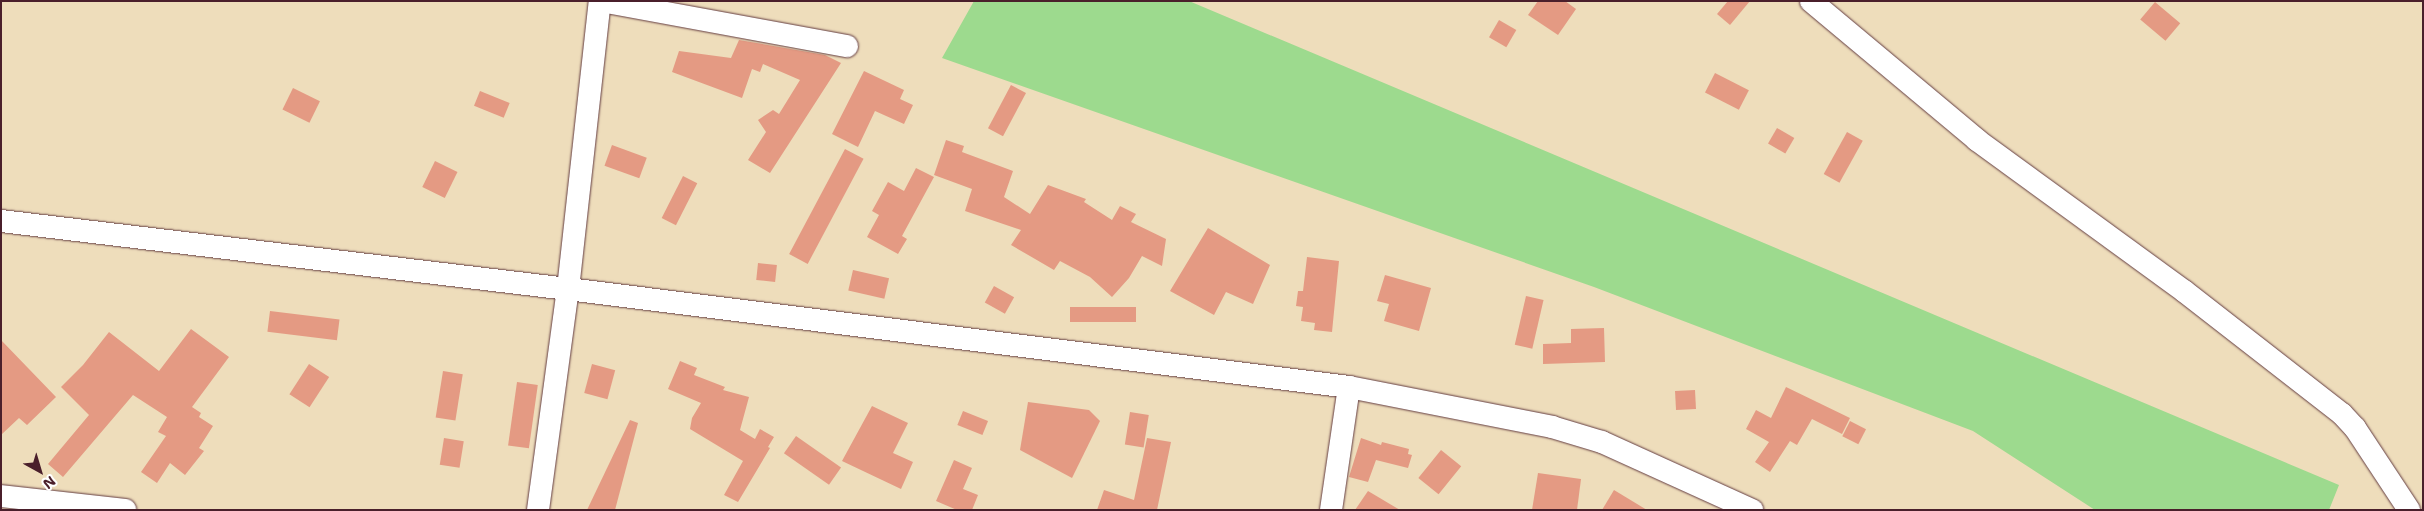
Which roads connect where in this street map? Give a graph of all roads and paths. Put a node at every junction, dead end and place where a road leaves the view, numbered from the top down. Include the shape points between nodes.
1 (601, 1) edge
2 (1811, 1) edge
3 (847, 46) dead end
4 (1, 221) edge
5 (568, 289) junction
6 (1349, 387) junction
7 (1, 496) edge
8 (126, 510) edge
9 (538, 510) edge
10 (1331, 510) edge
11 (1752, 510) edge
12 (2409, 510) edge

1 - 3 street
1 - 5 street
2 - 12 street via 1978,140 2184,291 2342,414 2355,428
4 - 5 street
5 - 6 street
5 - 9 street
6 - 10 street
6 - 11 street via 1552,427 1602,442
7 - 8 street

